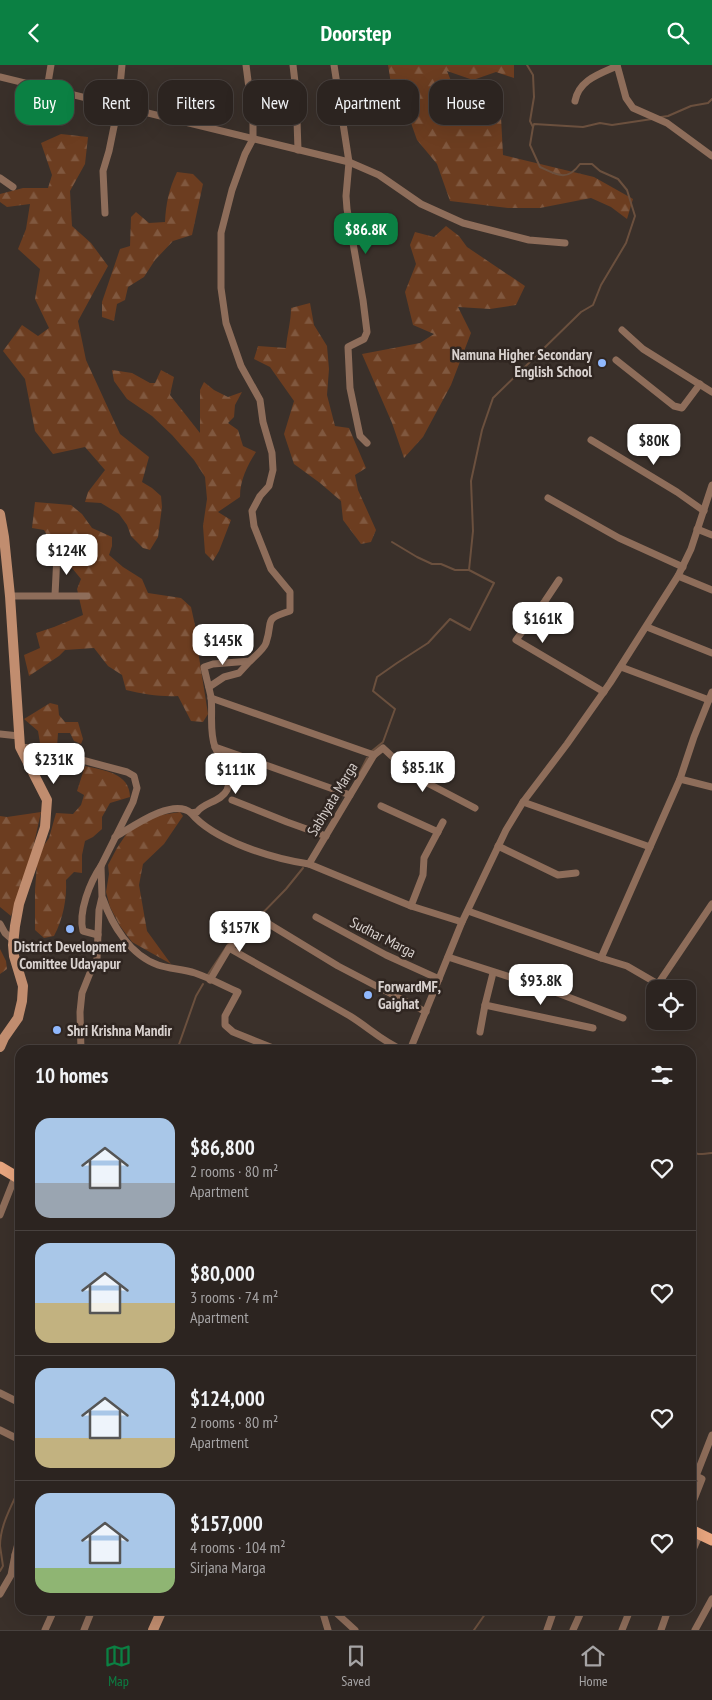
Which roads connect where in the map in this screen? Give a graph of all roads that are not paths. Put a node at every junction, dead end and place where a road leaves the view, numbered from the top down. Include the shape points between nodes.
1 (51, 65) edge
2 (122, 65) edge
3 (246, 65) edge
4 (293, 65) edge
5 (334, 65) edge
6 (617, 66) edge
7 (0, 77) edge
8 (48, 80) edge
9 (121, 80) edge
10 (15, 81) edge
11 (575, 101) dead end
12 (148, 114) edge
13 (114, 125) edge
14 (253, 139) junction
15 (298, 150) junction
16 (712, 156) edge
17 (349, 162) junction
18 (0, 178) edge
19 (13, 187) dead end
20 (105, 213) dead end
21 (565, 243) dead end
22 (622, 330) dead end
23 (616, 359) dead end
24 (700, 383) junction
25 (712, 392) edge
26 (591, 440) dead end
27 (367, 443) dead end
28 (712, 487) edge
29 (548, 498) dead end
30 (704, 511) junction
31 (0, 513) edge
32 (698, 529) junction
33 (712, 535) edge
34 (2, 537) edge
35 (57, 555) dead end
36 (683, 567) junction
37 (678, 576) junction
38 (559, 580) dead end
39 (712, 590) edge
40 (55, 595) junction
41 (10, 596) junction
42 (87, 596) dead end
43 (647, 627) junction
44 (712, 653) edge
45 (250, 661) junction
46 (620, 667) junction
47 (209, 687) junction
48 (604, 693) junction
49 (710, 696) edge
50 (211, 698) junction
51 (0, 734) edge
52 (20, 742) junction
53 (215, 747) junction
54 (374, 755) junction
55 (680, 779) junction
56 (712, 787) edge
57 (350, 795) junction
58 (232, 800) dead end
59 (523, 802) junction
60 (381, 806) dead end
61 (475, 808) dead end
62 (191, 813) junction
63 (443, 822) dead end
64 (438, 831) junction
65 (326, 835) junction
66 (115, 837) junction
67 (498, 846) junction
68 (650, 847) junction
69 (309, 864) junction
70 (101, 866) junction
71 (576, 873) dead end
72 (102, 897) junction
73 (712, 905) edge
74 (411, 906) junction
75 (468, 911) junction
76 (316, 917) dead end
77 (462, 921) junction
78 (0, 924) edge
79 (98, 935) junction
80 (14, 940) junction
81 (229, 947) junction
82 (448, 957) junction
83 (601, 958) junction
84 (493, 973) junction
85 (439, 979) junction
86 (210, 980) junction
87 (485, 1005) junction
88 (426, 1012) junction
89 (623, 1018) dead end
90 (593, 1028) dead end
91 (480, 1032) dead end
92 (81, 1045) edge
93 (266, 1045) edge
94 (392, 1045) edge
95 (412, 1045) edge
96 (0, 1047) edge
97 (0, 1167) edge
98 (15, 1176) edge
99 (15, 1184) edge
100 (0, 1215) edge
101 (0, 1393) edge
102 (15, 1400) edge
103 (0, 1430) edge
104 (712, 1435) edge
105 (15, 1438) edge
106 (696, 1476) edge
107 (696, 1476) edge
108 (696, 1494) edge
109 (696, 1532) edge
110 (712, 1540) edge
111 (15, 1564) edge
112 (0, 1594) edge
113 (712, 1599) edge
114 (52, 1615) edge
115 (90, 1615) edge
116 (160, 1615) edge
117 (324, 1615) edge
118 (338, 1615) edge
119 (552, 1615) edge
120 (580, 1615) edge
121 (628, 1615) edge
122 (666, 1615) edge
123 (46, 1630) edge
124 (84, 1630) edge
125 (153, 1630) edge
126 (328, 1630) edge
127 (355, 1630) edge
128 (547, 1630) edge
129 (573, 1630) edge
130 (622, 1630) edge
131 (660, 1630) edge
132 (695, 1630) edge

1 - 8 street
2 - 9 street
3 - 14 street
4 - 15 street
5 - 17 street
6 - 11 street via 592,77 580,87
6 - 16 street via 626,99 633,108 662,121
7 - 10 street
12 - 14 street
13 - 20 street via 102,171
14 - 15 street
14 - 45 street via 232,190 221,233 220,288 226,323 241,366 260,400 272,453 274,470 269,486 252,511 254,526 271,569 290,592 290,611 269,621 266,645
15 - 17 street
17 - 21 street via 379,175 421,203 463,223 529,240
17 - 27 street via 347,209 367,332 364,339 348,347 350,389 360,436
18 - 19 street
22 - 24 street via 643,349
23 - 24 street via 674,407 682,407
24 - 25 street
26 - 30 street
28 - 30 street
29 - 36 street via 619,538
30 - 32 street
31 - 34 main road
32 - 33 street
32 - 36 street
34 - 41 main road
35 - 40 street
36 - 37 street
37 - 39 street
37 - 43 street
38 - 48 street via 516,640
40 - 41 street
40 - 42 street
41 - 52 main road
43 - 44 street
43 - 46 street
45 - 47 street via 239,673 224,677
45 - 47 street via 204,667
46 - 48 street
46 - 49 street
47 - 50 street
48 - 59 street
49 - 55 street
50 - 53 street
50 - 54 street, Sabhyata Marga
51 - 52 street
52 - 66 street via 112,767 134,777 137,787 133,802
52 - 80 main road via 47,800 47,814 19,904
53 - 57 street
53 - 62 street via 225,765 229,780 227,789 197,813
54 - 57 street, Sabhyata Marga
54 - 61 street via 382,749 412,775
55 - 56 street
55 - 68 street
57 - 65 street, Sabhyata Marga
58 - 65 street
59 - 67 street
59 - 68 street
60 - 64 street
62 - 66 street via 178,808 157,813
62 - 69 street via 217,835 286,861
63 - 64 street
64 - 74 street via 424,858 423,875
65 - 69 street, Sabhyata Marga
66 - 70 street
67 - 71 street via 558,875
67 - 75 street
68 - 83 street
69 - 74 street
70 - 72 street
70 - 79 street via 88,890 81,923 83,931
72 - 79 street
72 - 86 street via 122,936 137,954 156,965 196,973
73 - 83 street via 658,984 627,967
74 - 77 street
75 - 77 street
75 - 83 street
76 - 85 street, Sudhar Marga
77 - 82 street
78 - 80 street via 4,933
79 - 92 street via 96,967 82,993
80 - 96 main road via 14,956 23,986 22,1001 18,1018
81 - 86 street
81 - 88 street via 264,921 338,966
81 - 94 street via 343,1012
82 - 84 street
82 - 85 street
84 - 87 street
84 - 89 street via 547,989
85 - 88 street
86 - 93 street via 238,992 225,1016 225,1025 233,1032
87 - 90 street
87 - 91 street
88 - 95 street
97 - 98 main road
99 - 100 street
101 - 102 street
103 - 105 street
104 - 107 street
106 - 108 street via 702,1479
109 - 110 main road
111 - 112 street
113 - 132 street
114 - 123 street
115 - 124 street
116 - 125 main road
117 - 126 street
118 - 127 street
119 - 128 street
120 - 129 street
121 - 130 street
122 - 131 street

